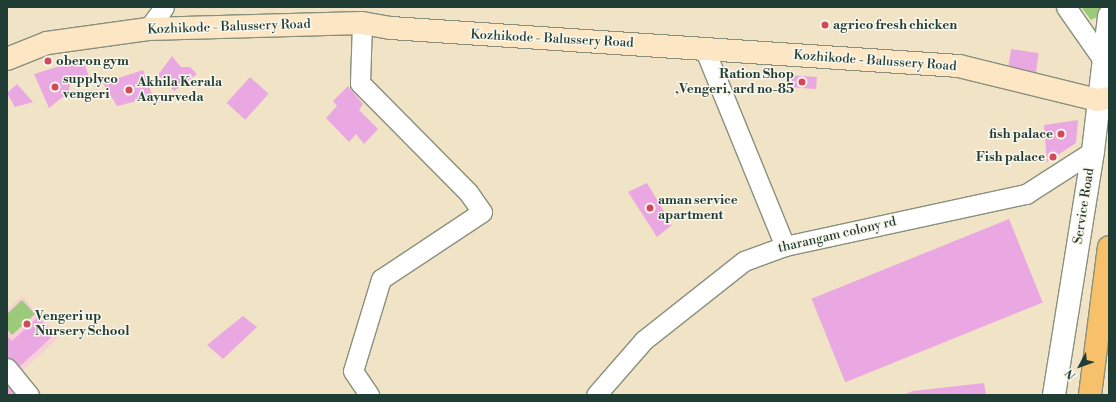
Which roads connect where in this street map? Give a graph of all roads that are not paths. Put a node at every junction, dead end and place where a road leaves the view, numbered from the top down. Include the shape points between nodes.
1 (164, 7) edge
2 (1066, 7) edge
3 (1109, 16) edge
4 (362, 23) junction
5 (148, 30) junction
6 (704, 48) junction
7 (7, 58) edge
8 (1103, 60) junction
9 (1103, 99) edge
10 (1093, 151) junction
11 (784, 246) junction
12 (1109, 247) edge
13 (7, 368) edge
14 (29, 395) edge
15 (369, 395) edge
16 (596, 395) edge
17 (1054, 395) edge
18 (1090, 395) edge

1 - 5 street
2 - 8 street
3 - 8 street, Service Road
4 - 5 main road, Kozhikode - Balussery Road
4 - 6 main road, Kozhikode - Balussery Road via 391,28
4 - 15 street via 360,83 468,192 482,212 381,279 353,371
5 - 7 main road, Kozhikode - Balussery Road via 48,43
6 - 9 main road, Kozhikode - Balussery Road via 959,66
6 - 11 street
8 - 9 street, Service Road
9 - 10 street, Service Road
10 - 11 street, tharangam colony rd via 1026,194
10 - 17 street, Service Road
11 - 16 street, tharangam colony rd via 744,261 656,330
12 - 18 highway
13 - 14 street

